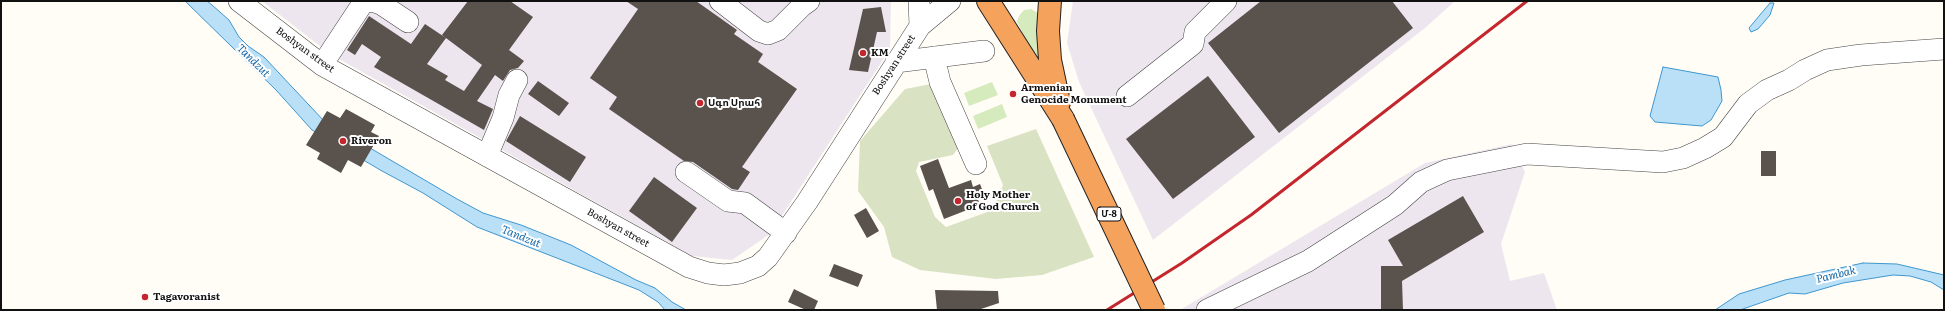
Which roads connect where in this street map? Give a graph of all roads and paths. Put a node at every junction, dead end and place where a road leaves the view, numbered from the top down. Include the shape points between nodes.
1 (239, 1) edge
2 (372, 1) edge
3 (720, 1) edge
4 (810, 1) edge
5 (919, 1) edge
6 (950, 1) edge
7 (988, 1) edge
8 (1050, 1) edge
9 (1226, 1) edge
10 (408, 22) dead end
11 (920, 26) junction
12 (1944, 49) edge
13 (984, 52) dead end
14 (934, 57) junction
15 (896, 62) junction
16 (322, 65) junction
17 (517, 80) dead end
18 (1128, 96) dead end
19 (1063, 119) junction
20 (487, 156) junction
21 (976, 164) dead end
22 (686, 172) dead end
23 (786, 234) junction
24 (1154, 310) edge
25 (1207, 310) edge

1 - 16 street, Boshyan street
2 - 10 street
2 - 16 street via 364,3
3 - 4 street via 759,31 768,34 778,30
5 - 11 street, Boshyan street
6 - 11 street, Boshyan street
7 - 19 highway, Մ-8
8 - 19 highway, Մ-8 via 1050,60
9 - 18 street via 1195,32 1193,44
11 - 15 street, Boshyan street
12 - 25 street via 1827,60 1767,90 1748,104 1723,137 1684,158 1663,162 1527,154 1448,170 1421,182 1395,205 1308,261
13 - 14 street
14 - 15 street
14 - 21 street via 940,82
15 - 23 street, Boshyan street
16 - 20 street, Boshyan street
17 - 20 street
19 - 24 highway, Մ-8, bridge
20 - 23 street, Boshyan street via 689,267 708,273 740,273 758,266
22 - 23 street via 728,201 745,203

